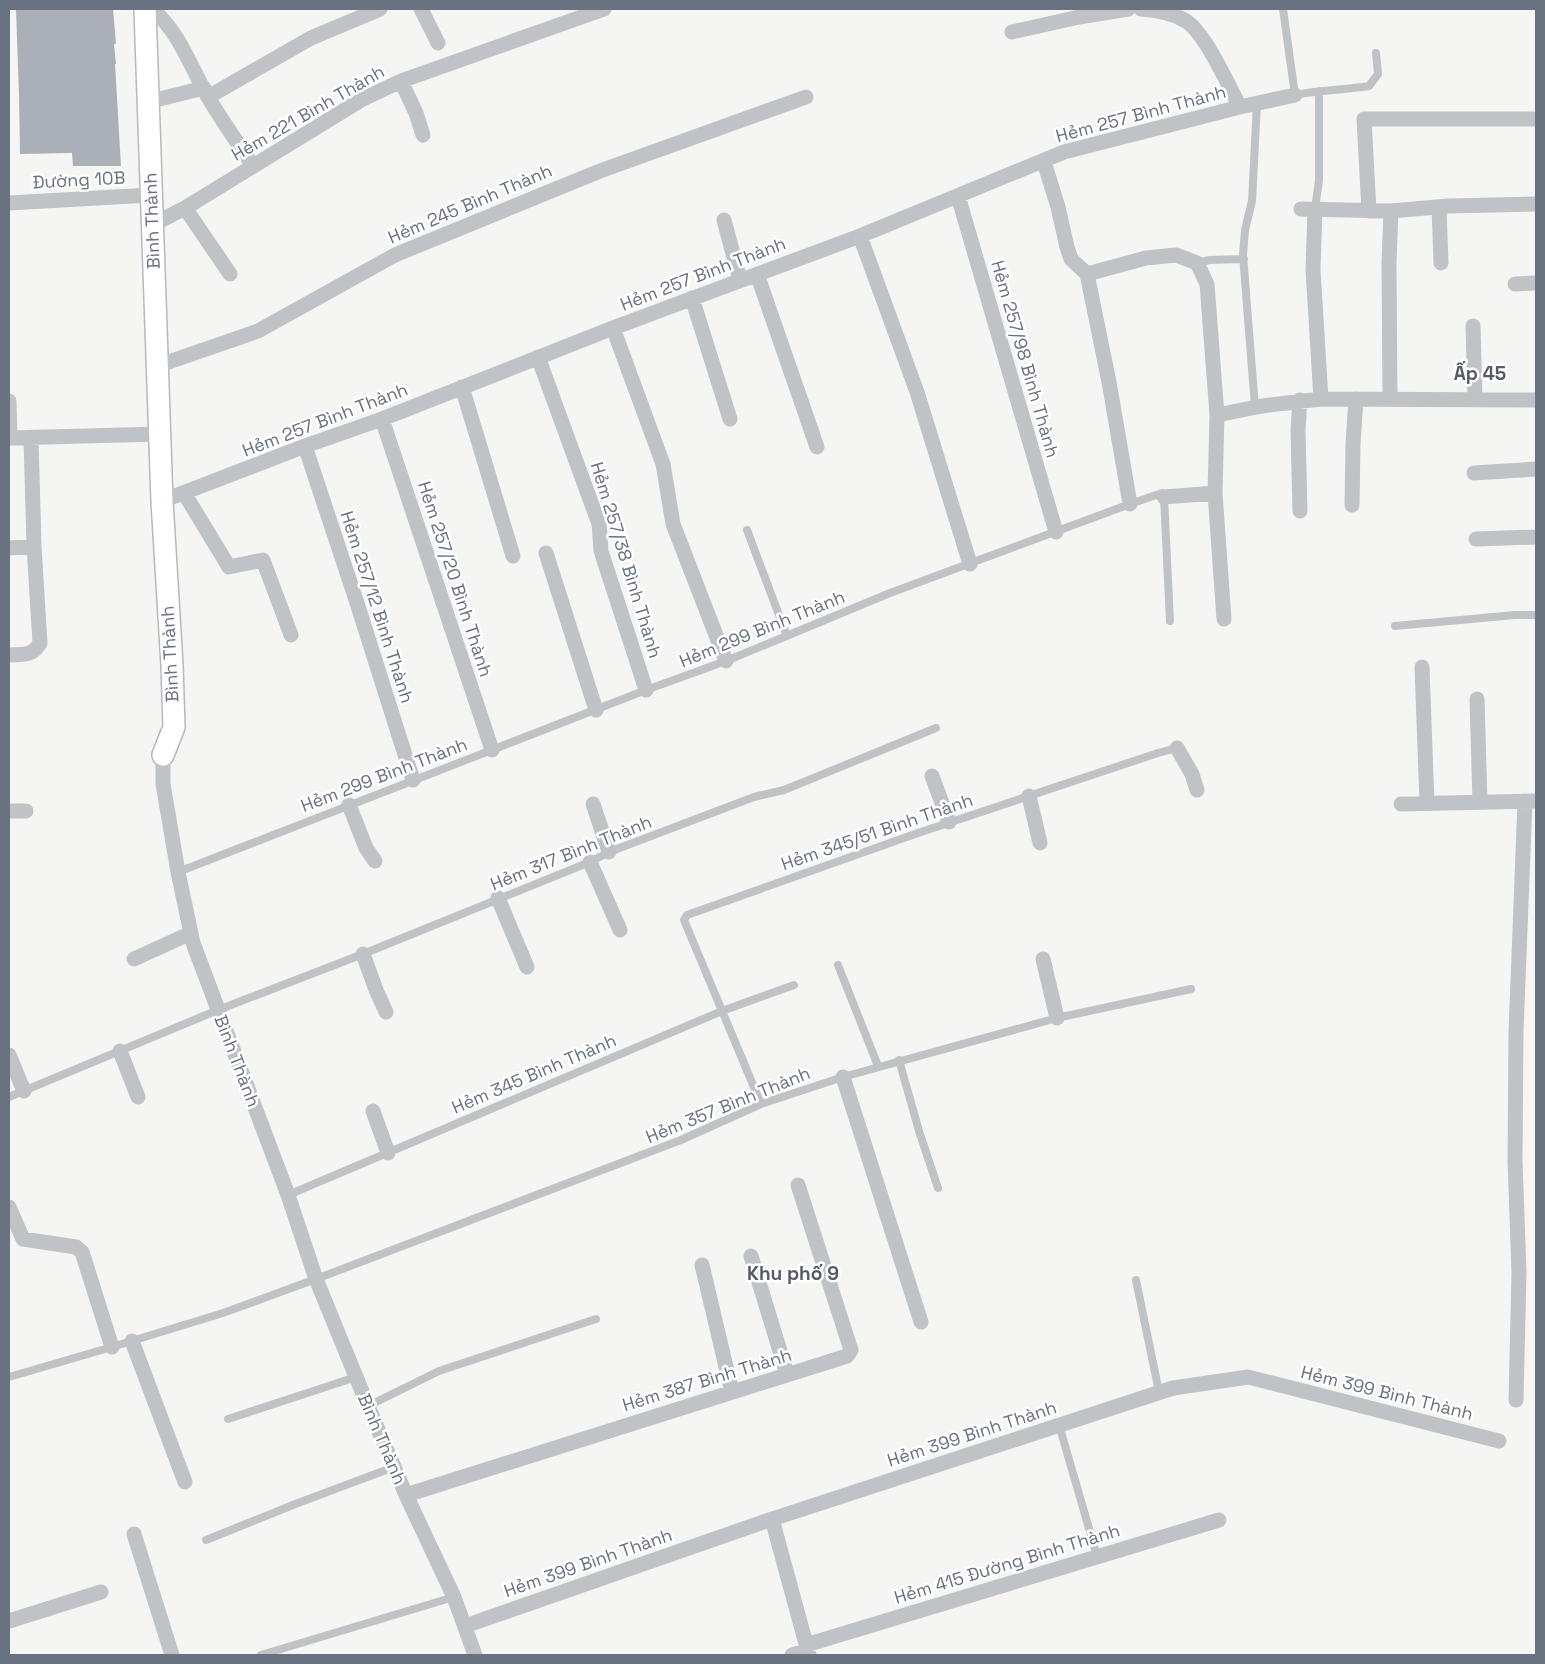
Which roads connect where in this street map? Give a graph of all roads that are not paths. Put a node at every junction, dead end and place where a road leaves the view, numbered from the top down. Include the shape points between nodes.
1 (145, 9) edge
2 (152, 9) edge
3 (380, 9) edge
4 (422, 9) edge
5 (604, 9) edge
6 (1128, 9) edge
7 (1141, 9) edge
8 (1283, 9) edge
9 (1012, 32) dead end
10 (438, 42) dead end
11 (1376, 53) dead end
12 (401, 81) junction
13 (1319, 91) junction
14 (206, 93) junction
15 (1295, 95) junction
16 (806, 98) dead end
17 (147, 102) junction
18 (1257, 103) junction
19 (1240, 107) junction
20 (1536, 119) edge
21 (423, 135) dead end
22 (1044, 162) junction
23 (253, 166) junction
24 (150, 195) junction
25 (958, 196) junction
26 (9, 203) edge
27 (1536, 204) edge
28 (1439, 207) junction
29 (186, 208) junction
30 (1308, 209) junction
31 (1369, 211) junction
32 (1391, 211) junction
33 (724, 220) dead end
34 (152, 225) junction
35 (860, 236) junction
36 (1244, 259) junction
37 (1197, 263) junction
38 (1441, 263) dead end
39 (230, 274) dead end
40 (757, 274) junction
41 (1087, 274) junction
42 (740, 280) junction
43 (1536, 283) edge
44 (1515, 284) dead end
45 (692, 298) junction
46 (1473, 326) dead end
47 (613, 328) junction
48 (538, 357) junction
49 (157, 366) junction
50 (462, 387) junction
51 (1321, 399) junction
52 (1356, 399) junction
53 (1390, 399) junction
54 (1300, 400) junction
55 (1475, 400) junction
56 (1536, 400) edge
57 (9, 401) edge
58 (1255, 408) junction
59 (1217, 415) junction
60 (382, 419) junction
61 (730, 419) dead end
62 (160, 434) junction
63 (10, 438) edge
64 (31, 438) junction
65 (305, 446) junction
66 (817, 447) dead end
67 (1536, 469) edge
68 (1474, 473) dead end
69 (184, 493) junction
70 (1215, 493) junction
71 (1163, 495) junction
72 (162, 501) junction
73 (1130, 504) junction
74 (1352, 505) dead end
75 (1300, 511) dead end
76 (747, 530) dead end
77 (1056, 532) junction
78 (1536, 538) edge
79 (1476, 539) dead end
80 (34, 546) junction
81 (9, 548) edge
82 (546, 553) dead end
83 (513, 556) dead end
84 (970, 564) junction
85 (1536, 615) edge
86 (1224, 619) dead end
87 (1170, 621) dead end
88 (1395, 626) dead end
89 (291, 635) dead end
90 (787, 636) junction
91 (9, 655) edge
92 (726, 661) junction
93 (1422, 667) dead end
94 (646, 690) junction
95 (1477, 699) dead end
96 (596, 710) junction
97 (936, 728) dead end
98 (1177, 748) joint
99 (492, 750) junction
100 (163, 755) joint
101 (932, 776) dead end
102 (413, 780) junction
103 (1197, 790) dead end
104 (1028, 796) junction
105 (1531, 801) edge
106 (1480, 802) junction
107 (1427, 803) junction
108 (592, 804) dead end
109 (1401, 804) dead end
110 (349, 805) junction
111 (26, 810) dead end
112 (9, 811) edge
113 (949, 822) junction
114 (1040, 843) dead end
115 (609, 852) junction
116 (375, 861) dead end
117 (590, 862) junction
118 (178, 872) junction
119 (498, 898) junction
120 (620, 930) dead end
121 (191, 933) junction
122 (363, 954) junction
123 (134, 959) dead end
124 (1043, 959) dead end
125 (838, 965) dead end
126 (527, 967) dead end
127 (794, 985) dead end
128 (1191, 989) dead end
129 (218, 1010) junction
130 (722, 1011) junction
131 (386, 1012) dead end
132 (1057, 1018) junction
133 (120, 1051) junction
134 (9, 1055) edge
135 (899, 1060) junction
136 (878, 1066) junction
137 (842, 1077) junction
138 (24, 1091) junction
139 (9, 1096) edge
140 (138, 1097) dead end
141 (761, 1104) junction
142 (372, 1111) dead end
143 (388, 1153) junction
144 (798, 1185) dead end
145 (938, 1188) dead end
146 (288, 1196) junction
147 (9, 1207) edge
148 (750, 1256) dead end
149 (702, 1265) dead end
150 (316, 1279) junction
151 (1136, 1280) dead end
152 (596, 1319) dead end
153 (921, 1322) dead end
154 (132, 1341) junction
155 (112, 1347) junction
156 (787, 1374) junction
157 (9, 1377) edge
158 (356, 1377) junction
159 (732, 1392) junction
160 (1159, 1392) junction
161 (1516, 1400) dead end
162 (368, 1406) junction
163 (228, 1419) dead end
164 (1059, 1425) junction
165 (1500, 1441) dead end
166 (394, 1467) junction
167 (185, 1482) dead end
168 (406, 1495) junction
169 (772, 1519) junction
170 (1220, 1520) dead end
171 (134, 1534) dead end
172 (206, 1540) dead end
173 (1097, 1556) junction
174 (101, 1592) dead end
175 (454, 1596) junction
176 (9, 1620) edge
177 (465, 1626) junction
178 (807, 1650) edge
179 (172, 1655) edge
180 (261, 1655) edge
181 (475, 1655) edge
182 (792, 1655) edge

1 - 17 street, Bình Thành
2 - 14 street via 175,36
3 - 14 street via 311,38
4 - 10 street
5 - 12 street, Hẻm 221 Bình Thành
6 - 9 street via 1079,16
7 - 19 street via 1159,10 1186,21 1200,33
8 - 15 lane
11 - 13 lane via 1378,74 1369,86
12 - 21 street
12 - 23 street, Hẻm 221 Bình Thành via 361,100
13 - 15 lane
13 - 30 lane via 1319,180
14 - 17 street
14 - 23 street
15 - 18 street, Hẻm 257 Bình Thành
16 - 49 street, Hẻm 245 Bình Thành via 600,171 395,254 258,331
17 - 24 street, Bình Thành
18 - 19 street, Hẻm 257 Bình Thành
18 - 36 lane via 1252,202 1245,230
19 - 22 street, Hẻm 257 Bình Thành via 1064,152
20 - 31 street via 1364,118
22 - 25 street, Hẻm 257 Bình Thành
22 - 41 street via 1071,259
23 - 29 street, Hẻm 221 Bình Thành
24 - 26 street, Đường 10B
24 - 34 street, Bình Thành
25 - 35 street, Hẻm 257 Bình Thành
25 - 77 street, Hẻm 257/98 Bình Thành
27 - 28 street
28 - 32 street
28 - 38 street
29 - 34 street, Hẻm 221 Bình Thành
29 - 39 street
30 - 31 street
30 - 51 street
31 - 32 street
32 - 53 street
33 - 42 street
34 - 49 street, Bình Thành
35 - 40 street, Hẻm 257 Bình Thành
35 - 84 street via 917,392
36 - 37 lane
36 - 58 lane
37 - 41 street via 1176,255 1146,258
37 - 59 street via 1207,284
40 - 42 street, Hẻm 257 Bình Thành
40 - 66 street
41 - 73 street
42 - 45 street, Hẻm 257 Bình Thành
43 - 44 street
45 - 47 street, Hẻm 257 Bình Thành
45 - 61 street
46 - 55 street
47 - 48 street, Hẻm 257 Bình Thành
47 - 92 street via 663,464 673,524
48 - 50 street, Hẻm 257 Bình Thành
48 - 94 street, Hẻm 257/38 Bình Thành via 599,524 601,551
49 - 62 street, Bình Thành
50 - 60 street, Hẻm 257 Bình Thành
50 - 83 street
51 - 52 street
51 - 54 street
52 - 53 street
52 - 74 street
53 - 55 street
54 - 58 street
54 - 75 street
55 - 56 street
57 - 63 street
58 - 59 street
59 - 70 street
60 - 65 street, Hẻm 257 Bình Thành
60 - 99 street, Hẻm 257/20 Bình Thành
62 - 64 street
62 - 72 street, Bình Thành
63 - 64 street
64 - 80 street
65 - 69 street, Hẻm 257 Bình Thành
65 - 102 street, Hẻm 257/12 Bình Thành
67 - 68 street
69 - 72 street, Hẻm 257 Bình Thành
69 - 89 street via 229,567 263,560
70 - 71 street
70 - 86 street
71 - 73 lane, Hẻm 299 Bình Thành
71 - 87 lane
72 - 100 street, Bình Thành via 174,728
73 - 77 lane, Hẻm 299 Bình Thành
76 - 90 lane
77 - 84 lane, Hẻm 299 Bình Thành
78 - 79 street
80 - 81 street
80 - 91 street via 40,643 28,654
82 - 96 street
84 - 90 lane, Hẻm 299 Bình Thành
85 - 88 lane
90 - 92 lane, Hẻm 299 Bình Thành
92 - 94 lane, Hẻm 299 Bình Thành
93 - 107 street
94 - 96 lane, Hẻm 299 Bình Thành
95 - 106 street
96 - 99 lane, Hẻm 299 Bình Thành
97 - 115 lane, Hẻm 317 Bình Thành via 784,790 754,797
98 - 103 street
98 - 104 lane, Hẻm 345/51 Bình Thành
99 - 102 lane, Hẻm 299 Bình Thành
100 - 118 street, Bình Thành via 163,784
101 - 113 street
102 - 110 lane, Hẻm 299 Bình Thành
104 - 113 lane, Hẻm 345/51 Bình Thành
104 - 114 street
105 - 106 street
105 - 161 street via 1516,1032 1515,1161 1519,1272
106 - 107 street
107 - 109 street
108 - 115 street
110 - 116 street via 366,848
110 - 118 lane, Hẻm 299 Bình Thành
111 - 112 street
113 - 130 lane, Hẻm 345/51 Bình Thành via 686,915 684,920
115 - 117 lane, Hẻm 317 Bình Thành
117 - 119 lane, Hẻm 317 Bình Thành
117 - 120 street
118 - 121 street, Bình Thành
119 - 122 lane, Hẻm 317 Bình Thành
119 - 126 street
121 - 123 street
121 - 129 street, Bình Thành
122 - 129 lane, Hẻm 317 Bình Thành
122 - 131 street
124 - 132 street
125 - 136 lane
127 - 130 lane, Hẻm 345 Bình Thành
128 - 132 lane, Hẻm 357 Bình Thành
129 - 133 lane, Hẻm 317 Bình Thành
129 - 146 street, Bình Thành
130 - 141 lane
130 - 143 lane, Hẻm 345 Bình Thành
132 - 135 lane, Hẻm 357 Bình Thành
133 - 138 lane, Hẻm 317 Bình Thành
133 - 140 street
134 - 138 street
135 - 136 lane, Hẻm 357 Bình Thành
135 - 145 lane
136 - 137 lane, Hẻm 357 Bình Thành
137 - 141 lane, Hẻm 357 Bình Thành
137 - 153 street
138 - 139 lane, Hẻm 317 Bình Thành
141 - 150 lane, Hẻm 357 Bình Thành via 681,1140
142 - 143 street
143 - 146 lane, Hẻm 345 Bình Thành
144 - 156 street, Hẻm 387 Bình Thành via 851,1350 847,1356
146 - 150 street, Bình Thành
147 - 155 street via 23,1240 76,1247 82,1252
148 - 156 street
149 - 159 street
150 - 154 lane, Hẻm 357 Bình Thành via 223,1313
150 - 158 street, Bình Thành
151 - 160 lane
152 - 162 lane via 439,1371
154 - 155 lane, Hẻm 357 Bình Thành
154 - 167 street
155 - 157 lane, Hẻm 357 Bình Thành
156 - 159 street, Hẻm 387 Bình Thành
158 - 162 street, Bình Thành
158 - 163 lane
159 - 168 street, Hẻm 387 Bình Thành
160 - 164 street, Hẻm 399 Bình Thành
160 - 165 street, Hẻm 399 Bình Thành via 1248,1377
162 - 166 street, Bình Thành
164 - 169 street, Hẻm 399 Bình Thành
164 - 173 lane
166 - 168 street, Bình Thành
166 - 172 lane
168 - 175 street, Bình Thành
169 - 177 street, Hẻm 399 Bình Thành
169 - 178 street
170 - 173 street, Hẻm 415 Đường Bình Thành
171 - 179 street
173 - 178 street, Hẻm 415 Đường Bình Thành
174 - 176 street
175 - 177 street, Bình Thành
175 - 180 lane
177 - 181 street, Bình Thành
178 - 182 street, Hẻm 415 Đường Bình Thành

